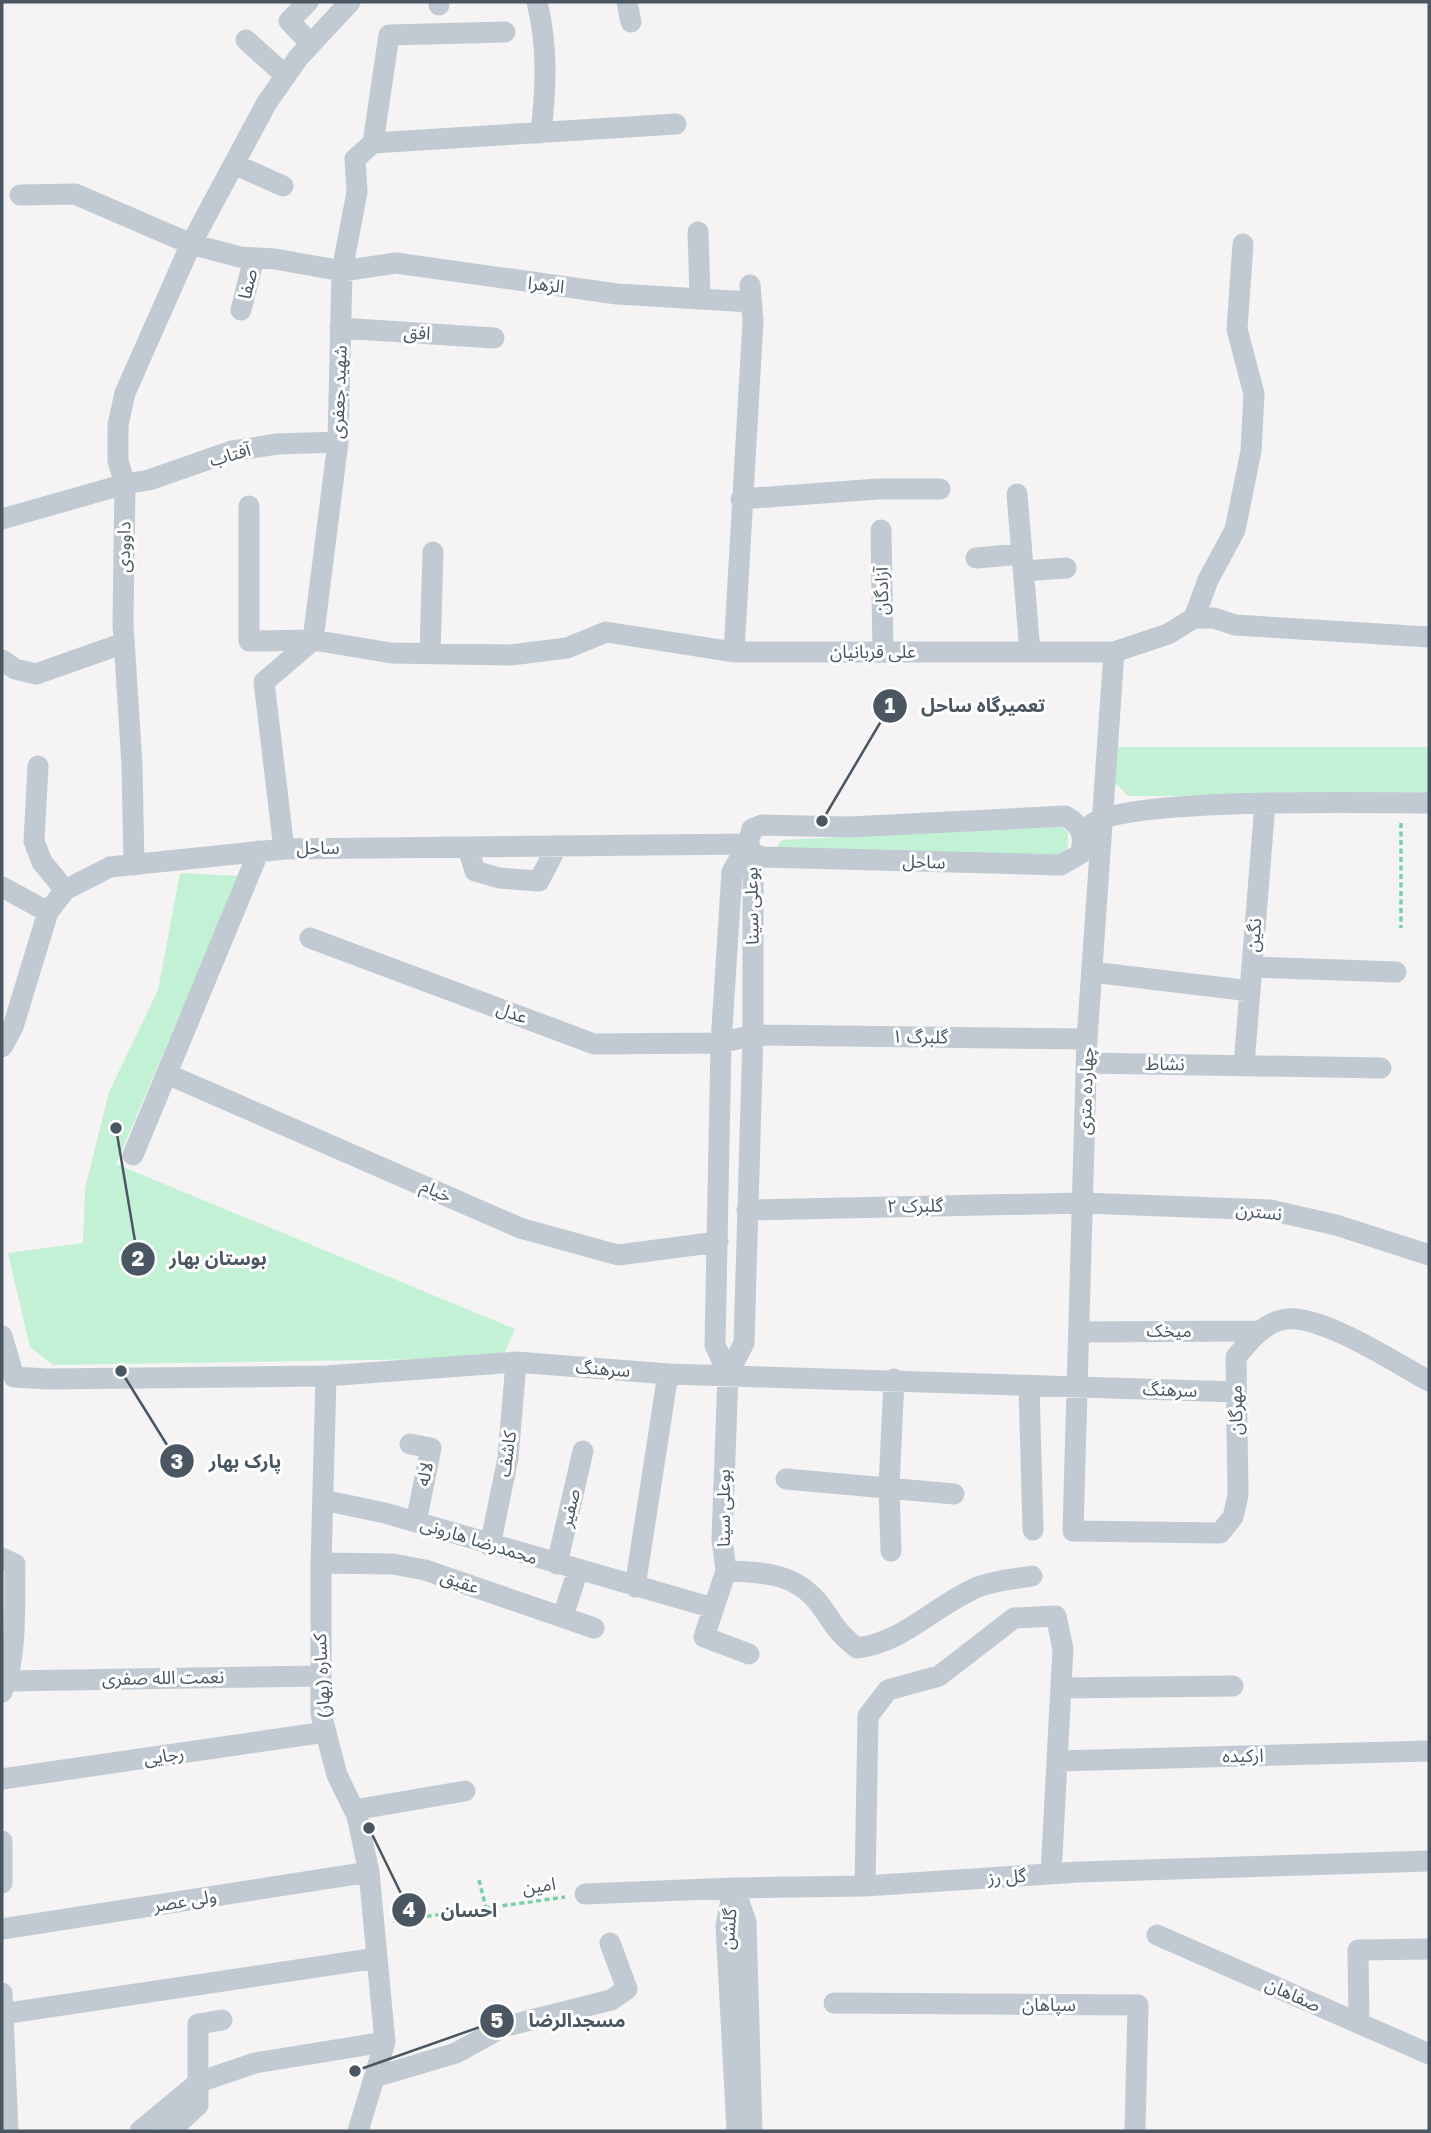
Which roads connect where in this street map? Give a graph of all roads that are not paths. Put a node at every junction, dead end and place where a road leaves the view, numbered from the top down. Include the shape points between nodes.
1 (308, 2) edge
2 (350, 2) edge
3 (537, 2) edge
4 (505, 32) dead end
5 (246, 40) dead end
6 (311, 44) junction
7 (286, 76) junction
8 (676, 124) dead end
9 (541, 133) junction
10 (373, 143) junction
11 (236, 165) junction
12 (283, 186) dead end
13 (20, 195) dead end
14 (698, 232) dead end
15 (191, 244) junction
16 (1243, 244) dead end
17 (254, 258) junction
18 (342, 271) junction
19 (700, 297) junction
20 (241, 310) dead end
21 (341, 328) junction
22 (494, 338) dead end
23 (338, 442) junction
24 (125, 484) junction
25 (940, 489) dead end
26 (1017, 494) dead end
27 (741, 499) junction
28 (249, 506) dead end
29 (2, 519) edge
30 (881, 530) dead end
31 (433, 552) dead end
32 (976, 558) dead end
33 (1023, 563) junction
34 (1066, 568) dead end
35 (1194, 618) junction
36 (1429, 637) edge
37 (313, 640) junction
38 (124, 643) junction
39 (734, 652) junction
40 (883, 652) junction
41 (1030, 652) junction
42 (1114, 652) junction
43 (430, 653) junction
44 (2, 660) edge
45 (38, 766) dead end
46 (1429, 803) edge
47 (1265, 804) junction
48 (1102, 816) junction
49 (1082, 831) junction
50 (748, 845) junction
51 (468, 848) junction
52 (556, 848) junction
53 (284, 849) junction
54 (259, 851) junction
55 (134, 865) junction
56 (2, 887) edge
57 (65, 890) junction
58 (48, 912) junction
59 (310, 938) dead end
60 (1252, 967) junction
61 (1092, 972) junction
62 (1396, 972) dead end
63 (1250, 991) junction
64 (753, 1035) junction
65 (1087, 1039) junction
66 (722, 1042) junction
67 (2, 1047) edge
68 (1086, 1063) junction
69 (1244, 1065) junction
70 (1381, 1068) dead end
71 (167, 1074) junction
72 (133, 1155) dead end
73 (1083, 1203) junction
74 (747, 1210) junction
75 (718, 1242) junction
76 (1429, 1255) edge
77 (1259, 1331) junction
78 (1079, 1332) junction
79 (2, 1336) edge
80 (516, 1362) junction
81 (668, 1374) junction
82 (728, 1374) junction
83 (326, 1376) junction
84 (894, 1379) junction
85 (1429, 1381) edge
86 (8, 1384) edge
87 (1029, 1385) junction
88 (1077, 1387) junction
89 (1236, 1392) junction
90 (410, 1444) dead end
91 (583, 1451) dead end
92 (786, 1479) dead end
93 (889, 1488) junction
94 (954, 1494) dead end
95 (323, 1500) junction
96 (416, 1522) junction
97 (1033, 1530) dead end
98 (1073, 1531) joint
99 (490, 1546) junction
100 (891, 1550) dead end
101 (2, 1558) edge
102 (321, 1563) junction
103 (557, 1564) junction
104 (578, 1570) junction
105 (726, 1571) junction
106 (1032, 1576) dead end
107 (635, 1587) junction
108 (713, 1608) junction
109 (563, 1616) junction
110 (594, 1628) dead end
111 (749, 1654) dead end
112 (319, 1676) junction
113 (1233, 1686) dead end
114 (4, 1687) edge
115 (1061, 1688) junction
116 (326, 1732) junction
117 (1429, 1751) edge
118 (1057, 1761) junction
119 (2, 1779) edge
120 (465, 1791) dead end
121 (354, 1810) junction
122 (2, 1841) edge
123 (1429, 1861) edge
124 (369, 1872) junction
125 (1051, 1874) junction
126 (2, 1883) edge
127 (864, 1886) junction
128 (734, 1888) junction
129 (585, 1894) road end
130 (2, 1929) edge
131 (1157, 1935) dead end
132 (610, 1942) dead end
133 (1429, 1949) edge
134 (377, 1958) junction
135 (2, 1993) edge
136 (834, 2003) dead end
137 (2, 2014) edge
138 (222, 2020) dead end
139 (1359, 2023) junction
140 (385, 2042) junction
141 (1429, 2054) edge
142 (375, 2077) junction
143 (199, 2082) junction
144 (12, 2131) edge
145 (139, 2131) edge
146 (170, 2131) edge
147 (358, 2131) edge
148 (737, 2131) edge
149 (752, 2131) edge
150 (1135, 2131) edge

1 - 6 street via 289,20
2 - 6 street, داوودی
3 - 9 street via 547,74
4 - 10 street, شهید جعفری via 389,35
5 - 7 street
6 - 7 street, داوودی
7 - 11 street, داوودی via 266,104
8 - 9 street
9 - 10 street
10 - 18 street, شهید جعفری via 355,159 357,192
11 - 12 street
11 - 15 street, داوودی
13 - 15 street via 75,194
14 - 19 street
15 - 17 street
15 - 24 street, داوودی via 125,393 118,425 118,460
16 - 35 street via 1237,329 1254,394 1251,451 1235,530
17 - 18 street
17 - 20 street, صفا
18 - 19 street, الزهرا via 396,263 617,294
18 - 21 street, شهید جعفری
19 - 27 street, الزهرا via 750,294 753,321
21 - 22 street, افق
21 - 23 street, شهید جعفری
23 - 24 street, آفتاب via 232,451
23 - 37 street, شهید جعفری
24 - 29 street, آفتاب
24 - 38 street, داوودی
25 - 27 street
26 - 33 street
27 - 39 street, الزهرا
28 - 37 street, علی قربانیان via 249,640
30 - 40 street, آزادگان
31 - 43 street
32 - 33 street
33 - 34 street
33 - 41 street
35 - 36 street via 1235,625
35 - 42 street, علی قربانیان via 1168,634
37 - 43 street, علی قربانیان via 391,653
37 - 53 street via 264,682
38 - 44 street via 36,674
38 - 55 street, داوودی
39 - 40 street, علی قربانیان
39 - 43 street, علی قربانیان via 606,632 567,648 511,655
40 - 41 street, علی قربانیان
41 - 42 street, علی قربانیان
42 - 48 street, چهارده متری
45 - 57 street via 34,841 42,862
46 - 47 street, ساحل
47 - 48 street, ساحل
47 - 60 street, نگین
48 - 49 street, ساحل
48 - 61 street, چهارده متری
49 - 50 street, ساحل via 1065,816 849,827 762,825 752,830
49 - 50 street, ساحل via 1080,853 1061,865 762,857
50 - 52 street, ساحل
50 - 64 street, بوعلی سینا via 753,870
50 - 66 street, بوعلی سینا via 732,872
51 - 52 street, ساحل
51 - 52 street via 475,871 539,881
51 - 53 street, ساحل
53 - 54 street, ساحل
54 - 55 street, ساحل
54 - 71 street
55 - 57 street, ساحل via 110,867
56 - 58 street
57 - 58 street, ساحل
58 - 67 street, ساحل via 13,1027
59 - 66 street, عدل via 594,1044
60 - 62 street
60 - 63 street, نگین
61 - 63 street
61 - 65 street, چهارده متری
63 - 69 street, نگین
64 - 65 street, گلبرگ ۱
64 - 66 street, عدل
64 - 74 street, بوعلی سینا
65 - 68 street, چهارده متری
66 - 75 street, بوعلی سینا
68 - 69 street, نشاط
68 - 73 street, چهارده متری
69 - 70 street, نشاط
71 - 72 street
71 - 75 street, خیام via 520,1228 618,1255
73 - 74 street, گلبرک ۲
73 - 76 street, نسترن via 1270,1210 1336,1225
73 - 78 street, چهارده متری
74 - 82 street, بوعلی سینا via 744,1343
75 - 82 street, بوعلی سینا via 715,1345
77 - 78 street, میخک
77 - 85 street via 1283,1320 1313,1322
77 - 89 street, مهرگان via 1236,1357
78 - 88 street, چهارده متری
79 - 86 street, سرهنگ
80 - 81 street, سرهنگ
80 - 83 street, سرهنگ
80 - 99 street, کاشف via 508,1458
81 - 82 street, سرهنگ
81 - 107 street
82 - 84 street, سرهنگ
82 - 105 street, بوعلی سینا via 722,1539
83 - 86 street, سرهنگ
83 - 95 street, کساره (بهار)
84 - 87 street, سرهنگ
84 - 93 street
87 - 88 street, سرهنگ
87 - 97 street
88 - 89 street, سرهنگ
88 - 98 street, چهارده متری
89 - 98 street, مهرگان via 1237,1495 1233,1517 1220,1532
90 - 96 street, لاله via 431,1448
91 - 103 street, صفیر
92 - 93 street
93 - 94 street
93 - 100 street
95 - 96 street, محمدرضا هارونی
95 - 102 street, کساره (بهار)
96 - 99 street, محمدرضا هارونی
99 - 103 street, محمدرضا هارونی
101 - 114 street via 15,1564 14,1617
102 - 109 street, عقیق via 393,1564 425,1570
102 - 112 street, کساره (بهار)
103 - 104 street, محمدرضا هارونی
104 - 107 street, محمدرضا هارونی
104 - 109 street
105 - 106 street via 770,1572 797,1582 820,1605 836,1631 857,1648 902,1634 978,1587
105 - 108 street, بوعلی سینا
107 - 108 street, محمدرضا هارونی
108 - 111 street, بوعلی سینا via 704,1637
109 - 110 street, عقیق
112 - 114 street, نعمت الله صفری
112 - 116 street, کساره (بهار)
113 - 115 street
115 - 118 street
115 - 127 street via 1063,1648 1056,1616 1014,1618 939,1676 888,1690 868,1716
116 - 119 street, رجایی
116 - 121 street, کساره (بهار) via 337,1775
117 - 118 street, ارکیده
118 - 125 street
120 - 121 street
121 - 124 street, کساره (بهار)
122 - 126 street
123 - 125 street, گل رز
124 - 130 street, ولی عصر
124 - 134 street, کساره (بهار)
125 - 127 street, گل رز
127 - 128 street, گل رز
128 - 129 street, گل رز
128 - 148 street, گلشن via 726,1924
128 - 149 street, گلشن via 746,1922
131 - 139 street, صفاهان
132 - 142 street via 627,1989 611,2000 503,2027 456,2053
133 - 139 street via 1358,1950
134 - 137 street
134 - 140 street, کساره (بهار)
135 - 137 street
136 - 150 street, سپاهان via 1139,2005
137 - 144 street
138 - 143 street via 198,2024
139 - 141 street, صفاهان
140 - 142 street, کساره (بهار)
140 - 143 street via 255,2063
142 - 147 street, کساره (بهار)
143 - 145 street
143 - 146 street via 198,2105

